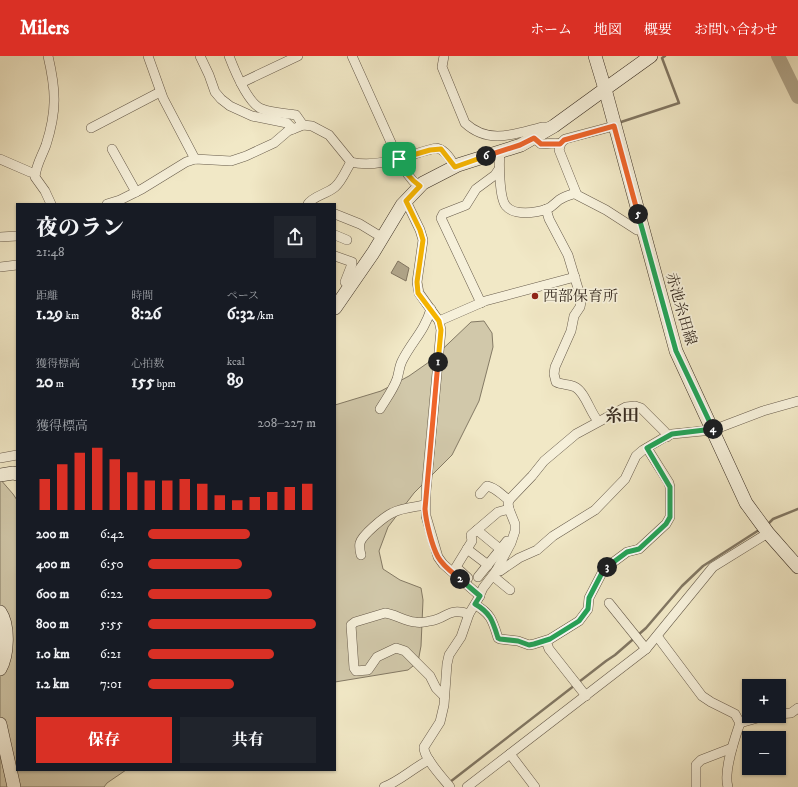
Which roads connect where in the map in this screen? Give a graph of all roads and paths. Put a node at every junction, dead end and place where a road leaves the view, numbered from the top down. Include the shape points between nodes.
1 (48, 56) edge
2 (148, 56) edge
3 (200, 56) edge
4 (229, 56) edge
5 (298, 56) edge
6 (352, 56) edge
7 (444, 56) edge
8 (595, 56) edge
9 (651, 56) edge
10 (241, 83) junction
11 (605, 89) junction
12 (160, 92) junction
13 (303, 124) junction
14 (614, 126) junction
15 (552, 127) junction
16 (91, 128) dead end
17 (293, 129) junction
18 (534, 138) junction
19 (560, 144) junction
20 (112, 149) dead end
21 (500, 152) junction
22 (0, 159) edge
23 (195, 159) junction
24 (399, 159) junction
25 (350, 162) junction
26 (455, 167) junction
27 (500, 169) junction
28 (35, 173) junction
29 (420, 186) junction
30 (136, 192) junction
31 (576, 193) junction
32 (318, 201) edge
33 (406, 201) junction
34 (51, 203) edge
35 (110, 203) edge
36 (308, 203) edge
37 (546, 209) junction
38 (336, 214) edge
39 (643, 230) junction
40 (336, 235) edge
41 (16, 236) edge
42 (0, 237) edge
43 (383, 238) junction
44 (347, 240) dead end
45 (336, 256) edge
46 (16, 265) edge
47 (0, 267) edge
48 (575, 277) junction
49 (350, 286) junction
50 (481, 303) junction
51 (336, 307) edge
52 (431, 309) junction
53 (439, 321) junction
54 (798, 401) edge
55 (380, 409) dead end
56 (598, 421) junction
57 (713, 430) junction
58 (667, 436) junction
59 (647, 448) junction
60 (16, 455) edge
61 (0, 458) edge
62 (16, 474) edge
63 (0, 475) edge
64 (480, 494) dead end
65 (425, 505) junction
66 (509, 505) junction
67 (477, 530) junction
68 (768, 533) junction
69 (512, 538) junction
70 (467, 549) junction
71 (500, 549) junction
72 (361, 555) dead end
73 (488, 564) junction
74 (798, 567) edge
75 (494, 573) junction
76 (478, 577) dead end
77 (510, 590) dead end
78 (479, 597) junction
79 (609, 603) dead end
80 (0, 612) edge
81 (469, 614) junction
82 (657, 636) junction
83 (546, 641) junction
84 (646, 649) junction
85 (0, 669) edge
86 (444, 696) junction
87 (586, 696) junction
88 (796, 713) edge
89 (786, 714) edge
90 (740, 723) joint
91 (0, 724) edge
92 (732, 748) junction
93 (510, 754) junction
94 (428, 760) junction
95 (14, 787) edge
96 (384, 787) edge
97 (450, 787) edge
98 (467, 787) edge
99 (535, 787) edge
100 (696, 787) edge
101 (728, 787) edge

1 - 28 street via 54,81 54,115
2 - 12 street
3 - 17 street via 215,92 221,99 252,116 287,123
4 - 10 street
5 - 10 street
6 - 24 street
7 - 15 street via 442,68 465,123 472,129 484,136 501,137
8 - 11 main road, 赤池糸田線
9 - 11 main road
10 - 13 street via 255,105 262,109 296,115
11 - 14 main road, 赤池糸田線
11 - 15 main road
12 - 16 street
12 - 23 street
13 - 17 street
13 - 25 street via 329,135
14 - 19 street via 564,140
14 - 39 main road, 赤池糸田線
15 - 18 main road
17 - 23 street via 274,143 231,161
18 - 19 street via 541,144
18 - 21 main road
19 - 31 street via 559,150
20 - 30 street
21 - 26 main road
21 - 27 street
22 - 28 street
23 - 30 street
24 - 25 street
24 - 26 street via 441,149
24 - 29 street via 402,167
25 - 32 street via 336,187
26 - 29 main road
27 - 37 street via 503,201 506,206 523,212
27 - 50 street via 476,189 466,205 443,214 442,218
28 - 34 street
29 - 33 main road
30 - 35 street
31 - 37 street
31 - 39 street via 637,230
32 - 36 street via 310,200
33 - 43 main road
33 - 52 street via 423,240 417,282 418,293
37 - 48 street via 568,255
38 - 43 street via 360,224
39 - 57 main road, 赤池糸田線 via 676,351
40 - 44 street
41 - 42 street
43 - 49 main road
45 - 49 street via 352,262 345,282
46 - 47 street
48 - 50 street
48 - 56 street via 580,308 574,316 571,331 554,374 556,382 575,387 580,392
49 - 51 main road
50 - 53 street
52 - 53 street
52 - 55 street via 422,331 402,360 397,378
53 - 65 street via 441,330
54 - 57 street
56 - 58 street via 626,407 635,406 641,408
56 - 66 street via 576,434 544,461
57 - 58 street
57 - 68 main road, 赤池糸田線 via 746,503
58 - 59 street
59 - 75 street via 636,456 625,479 595,510 553,536 537,550
59 - 83 street via 670,487 670,517 639,549 627,552 604,569 589,598 588,609 579,621
60 - 61 street
62 - 63 main road
64 - 66 street via 490,486 497,489
65 - 72 street via 392,513 385,518 360,542
65 - 78 street via 428,528 438,557
66 - 67 street
66 - 69 street via 515,524
67 - 70 street via 471,535 472,541
67 - 71 street
68 - 74 main road, 赤池糸田線
68 - 82 street via 713,567
69 - 71 street via 510,537
69 - 75 street
70 - 73 street
70 - 78 street via 456,567
71 - 73 street
73 - 76 street
75 - 77 street
75 - 78 street
78 - 81 street
78 - 83 street via 480,607 491,617 498,638 529,645
79 - 84 street
80 - 85 main road via 6,629 6,644
81 - 86 street via 461,637 446,664
81 - 86 street via 450,612 432,621 415,622 385,613 351,625 356,672 368,670 377,657 396,648 400,649 430,676
82 - 84 street
82 - 90 street via 702,696 736,714
83 - 87 street via 549,649
84 - 87 street
86 - 94 street via 440,722 424,747 423,751
87 - 93 street
88 - 89 street
90 - 92 street
91 - 95 main road
92 - 100 street via 701,760 696,765
92 - 101 street via 727,774
93 - 98 street
93 - 99 street
94 - 96 street
94 - 97 street

